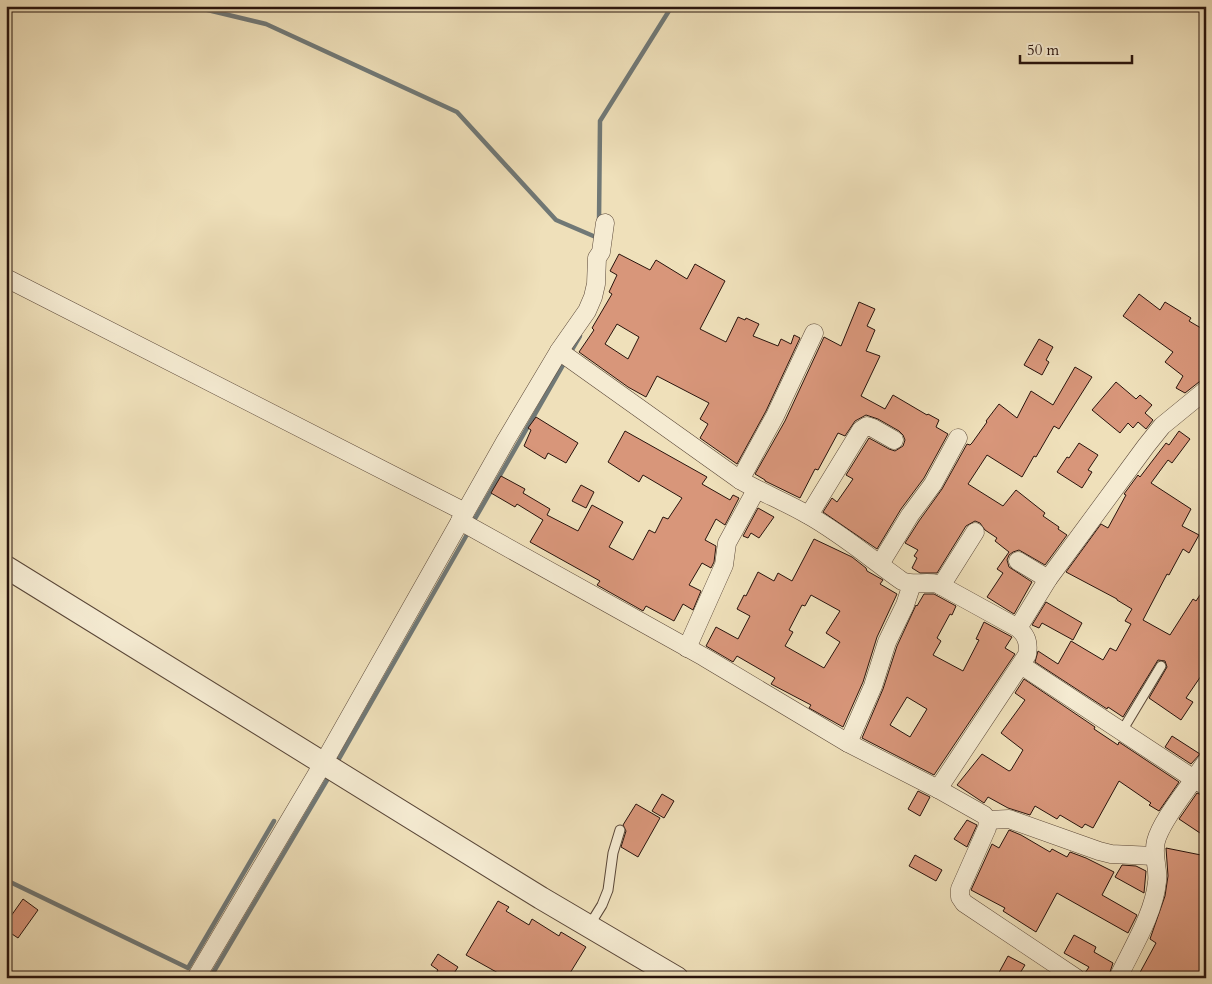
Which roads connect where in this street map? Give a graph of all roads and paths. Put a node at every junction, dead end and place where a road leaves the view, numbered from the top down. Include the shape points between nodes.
1 (605, 223) dead end
2 (6, 278) edge
3 (814, 333) dead end
4 (565, 355) junction
5 (1206, 390) edge
6 (958, 438) dead end
7 (894, 440) dead end
8 (740, 480) junction
9 (756, 490) junction
10 (809, 515) junction
11 (467, 522) junction
12 (975, 532) dead end
13 (1018, 561) dead end
14 (880, 564) junction
15 (6, 568) edge
16 (1048, 580) junction
17 (912, 584) junction
18 (941, 586) junction
19 (1018, 628) junction
20 (687, 648) junction
21 (1021, 665) junction
22 (1161, 666) dead end
23 (1122, 731) junction
24 (848, 743) junction
25 (1206, 762) edge
26 (333, 768) junction
27 (1200, 782) edge
28 (938, 788) junction
29 (988, 820) junction
30 (620, 830) dead end
31 (1154, 856) junction
32 (589, 926) junction
33 (196, 978) edge
34 (677, 978) edge
35 (1076, 978) edge
36 (1118, 978) edge

1 - 4 street via 593,297
2 - 11 street
3 - 8 street via 784,399
4 - 8 street
4 - 11 street
5 - 16 street via 1162,426
6 - 14 street via 933,484
7 - 10 street via 867,426 861,430
8 - 9 street
9 - 10 street
9 - 20 street via 727,543 724,565
10 - 14 street
11 - 20 street
11 - 26 street
12 - 18 street
13 - 16 street
14 - 17 street via 902,581
15 - 26 street
16 - 19 street
17 - 18 street
17 - 24 street
18 - 19 street
19 - 21 street via 1024,633 1028,646
20 - 24 street
21 - 23 street
21 - 28 street
22 - 23 lane
23 - 27 street
24 - 28 street
25 - 27 street
26 - 32 street
26 - 33 street
27 - 31 street via 1162,827
28 - 29 street
29 - 31 street via 1009,819 1105,852
29 - 35 street via 960,889 960,897
30 - 32 lane via 608,890
31 - 36 street via 1158,880 1156,890 1148,916
32 - 34 street

